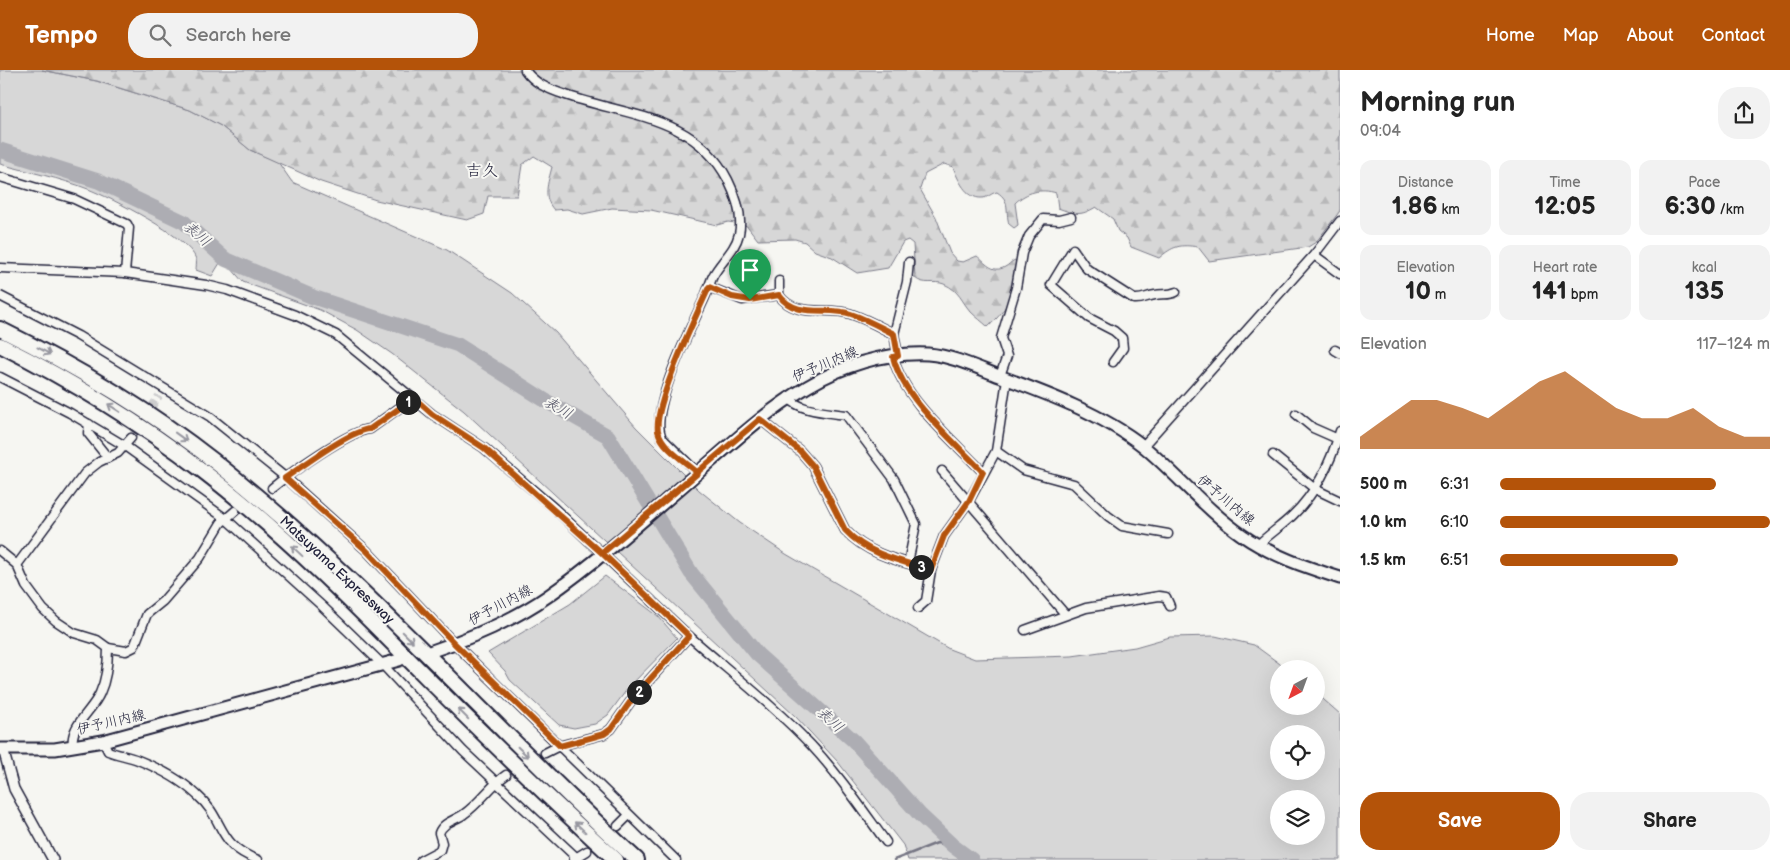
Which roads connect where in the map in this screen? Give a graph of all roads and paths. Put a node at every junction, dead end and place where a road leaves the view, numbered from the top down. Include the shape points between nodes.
1 (525, 70) edge
2 (0, 176) edge
3 (1071, 217) dead end
4 (1340, 221) edge
5 (1314, 255) junction
6 (909, 262) dead end
7 (0, 268) edge
8 (126, 272) junction
9 (1340, 274) edge
10 (779, 281) dead end
11 (709, 287) junction
12 (1176, 292) dead end
13 (779, 295) junction
14 (0, 296) edge
15 (0, 330) edge
16 (894, 334) junction
17 (0, 345) edge
18 (896, 356) junction
19 (1113, 362) dead end
20 (0, 377) edge
21 (1003, 377) junction
22 (164, 388) junction
23 (159, 396) tunnel mouth
24 (788, 397) junction
25 (414, 398) junction
26 (1296, 414) dead end
27 (760, 419) junction
28 (89, 424) junction
29 (1339, 435) edge
30 (131, 438) tunnel mouth
31 (125, 446) junction
32 (1143, 446) junction
33 (996, 451) junction
34 (1273, 455) dead end
35 (108, 458) junction
36 (942, 471) dead end
37 (983, 472) junction
38 (696, 475) junction
39 (285, 478) junction
40 (272, 488) dead end
41 (1314, 489) junction
42 (969, 501) junction
43 (1340, 501) edge
44 (235, 511) dead end
45 (226, 519) junction
46 (1168, 534) dead end
47 (1258, 545) junction
48 (0, 550) edge
49 (604, 551) junction
50 (908, 563) junction
51 (17, 565) junction
52 (931, 570) junction
53 (1340, 578) edge
54 (1170, 606) dead end
55 (918, 608) dead end
56 (1065, 614) junction
57 (1025, 630) dead end
58 (689, 636) junction
59 (454, 643) junction
60 (108, 648) junction
61 (432, 650) dead end
62 (399, 660) dead end
63 (382, 664) junction
64 (103, 741) junction
65 (1, 746) edge
66 (73, 746) junction
67 (560, 746) junction
68 (545, 753) tunnel mouth
69 (506, 775) tunnel mouth
70 (496, 782) junction
71 (629, 815) junction
72 (618, 826) dead end
73 (886, 842) dead end
74 (587, 851) dead end
75 (576, 859) edge
76 (53, 860) edge
77 (258, 860) edge
78 (421, 860) edge
79 (616, 860) edge
80 (637, 860) edge
81 (676, 860) edge

1 - 11 street via 548,88 667,124 692,138 706,151 724,173 739,213 739,233 733,249
2 - 8 street via 74,199 127,224
3 - 21 street via 1043,220 1025,243 1001,338 1007,356
4 - 5 street
5 - 9 street
5 - 32 street
6 - 16 street
7 - 8 street
8 - 25 street via 227,290 296,315 336,335
10 - 13 street
11 - 13 street via 742,300
11 - 38 street via 665,390 658,425 658,432 666,443
12 - 19 street via 1134,299 1087,269 1073,249 1051,284 1089,318 1122,338 1123,348
13 - 16 street via 789,305 809,311 850,314
14 - 22 street via 78,336
15 -> 80 highway, Matsuyama Expressway via 102,384 213,460 351,581 574,803
16 - 18 street
79 -> 17 highway, Matsuyama Expressway via 341,592 204,471 95,396
18 - 21 main road, 伊予川内線 via 925,354 944,357
18 - 24 main road, 伊予川内線 via 843,370
18 - 37 street via 897,372 918,402
20 - 28 street
21 - 32 main road, 伊予川内線 via 1105,422
21 - 33 street
22 - 23 street
22 - 39 street via 209,416
24 - 27 main road, 伊予川内線
24 - 50 street via 807,408 846,416 874,451 894,479 916,524
25 - 39 street via 370,429 349,437
25 - 49 street via 432,414 484,448
26 - 29 street via 1312,428
27 - 38 main road, 伊予川内線
27 - 50 street via 800,451 813,466 850,535 872,551
28 - 31 street
28 - 35 street via 88,434
29 - 41 street via 1328,465
30 - 31 street
31 - 35 street
31 - 45 street
32 - 47 main road, 伊予川内線 via 1219,516
33 - 37 street
33 - 46 street via 1023,470 1074,484 1122,526
34 - 41 street
35 - 51 street via 93,466 78,482
36 - 42 street
37 - 42 street
38 - 49 main road, 伊予川内線
39 - 40 street
39 - 59 street via 366,550
41 - 43 street
41 - 47 street via 1292,517
42 - 52 street via 944,536
42 - 56 street
44 - 45 street
45 - 60 street via 200,558 163,601 147,614 134,647 126,651
45 - 63 street
47 - 53 main road, 伊予川内線 via 1302,566
48 - 51 street
49 - 58 street
49 - 59 main road, 伊予川内線 via 534,606 502,624
50 - 52 street
51 - 60 street via 26,586 43,609 74,634 97,640
52 - 55 street via 926,601
54 - 56 street via 1166,597 1159,596
56 - 57 street
58 - 67 street via 633,698 611,729 604,734
58 - 73 street via 812,746
59 - 61 main road, 伊予川内線
59 - 67 street
60 - 66 street via 100,694 73,732
62 - 63 main road, 伊予川内線
63 - 64 main road, 伊予川内線
63 - 70 street
64 - 66 main road, 伊予川内線
64 - 77 street via 108,751 145,764 195,792 208,806 231,845
65 - 66 main road, 伊予川内線
65 - 76 street via 14,788
67 - 68 street
67 - 71 street
69 - 70 street
70 - 75 street
70 - 78 street via 464,815 442,827 440,850
71 - 72 street
71 - 81 street
74 - 75 street

